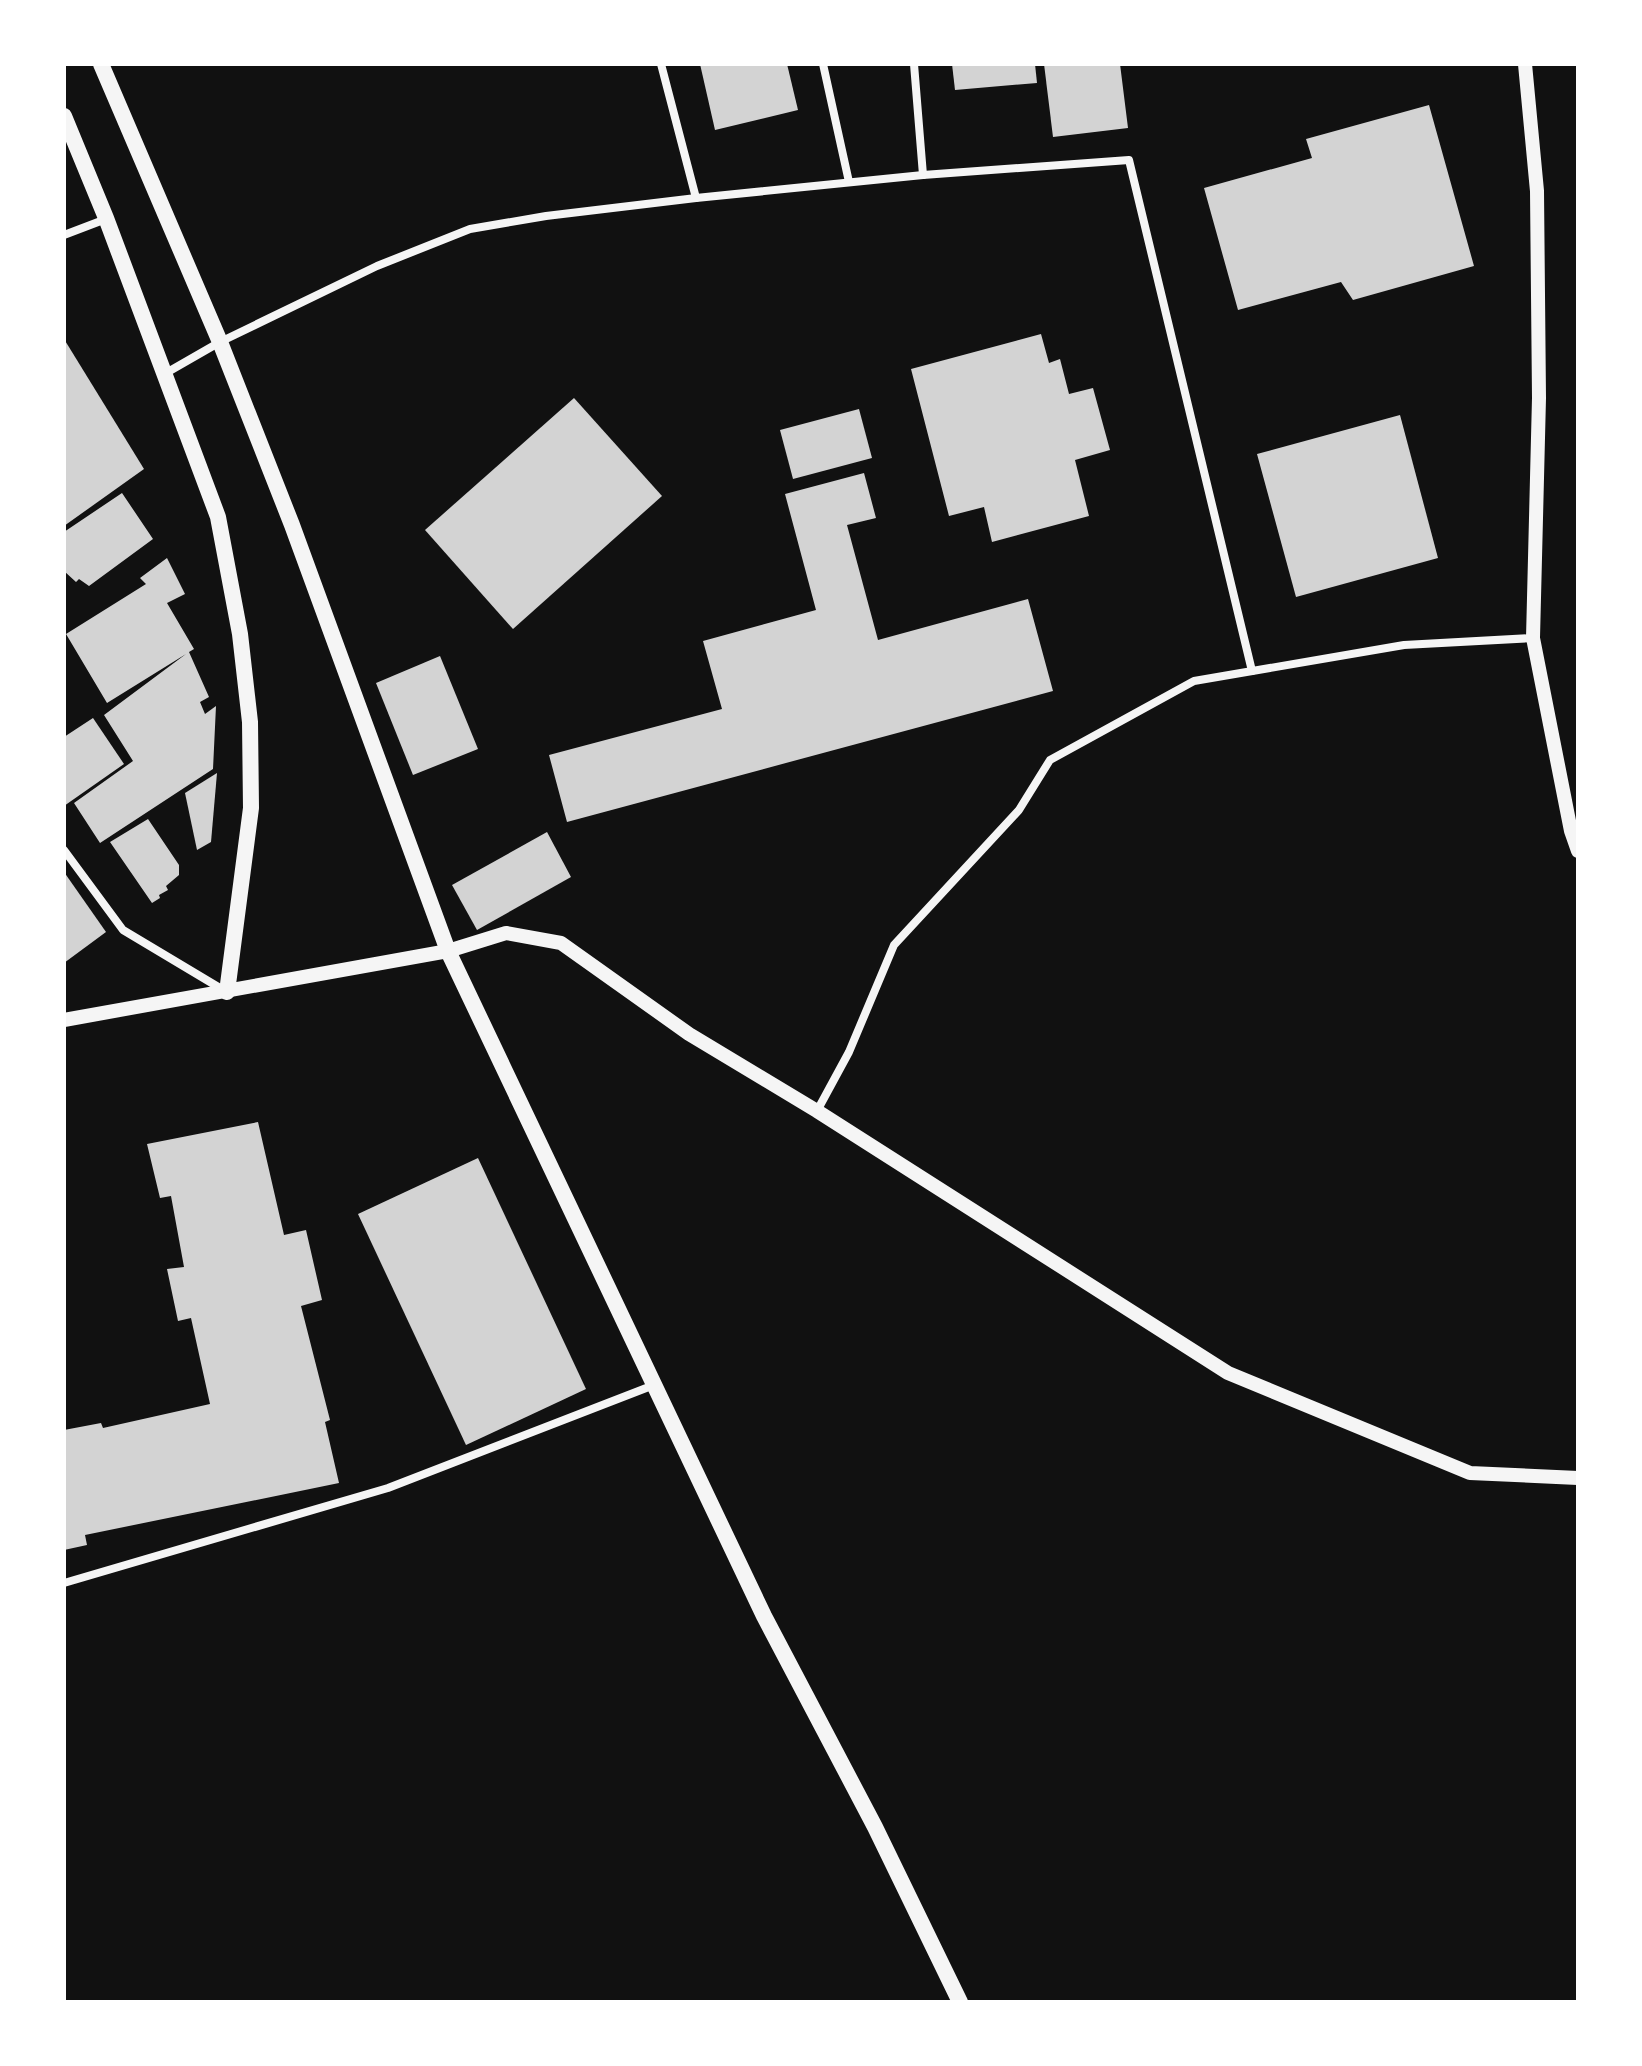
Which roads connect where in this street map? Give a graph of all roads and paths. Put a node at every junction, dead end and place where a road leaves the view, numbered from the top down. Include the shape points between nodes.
1 (101, 64) edge
2 (661, 64) edge
3 (823, 64) edge
4 (914, 64) edge
5 (1525, 64) edge
6 (64, 116) edge
7 (923, 175) junction
8 (849, 182) junction
9 (696, 198) junction
10 (106, 218) junction
11 (64, 235) edge
12 (220, 342) junction
13 (166, 373) junction
14 (1533, 638) junction
15 (1252, 671) junction
16 (64, 850) edge
17 (1578, 851) edge
18 (448, 951) junction
19 (227, 992) junction
20 (64, 1020) edge
21 (817, 1111) junction
22 (655, 1385) junction
23 (1578, 1478) edge
24 (64, 1583) edge
25 (960, 2002) edge

1 - 12 main road
2 - 9 street
3 - 8 street
4 - 7 street
5 - 14 street via 1537,191
6 - 10 main road
7 - 8 street
7 - 15 street via 1129,160
8 - 9 street
9 - 12 street via 470,229 377,266
10 - 11 street
10 - 13 main road
12 - 13 street
12 - 18 main road
13 - 19 main road via 218,517 250,722 251,808
14 - 15 street via 1404,645
14 - 17 street
15 - 21 street via 1194,681 1050,760 1019,810 894,945 849,1052
16 - 19 street via 123,930
18 - 19 street
18 - 21 street via 506,933 561,943 689,1034
18 - 22 main road
19 - 20 street
21 - 23 street via 1228,1373 1470,1473
22 - 24 street via 388,1488
22 - 25 main road via 764,1616

